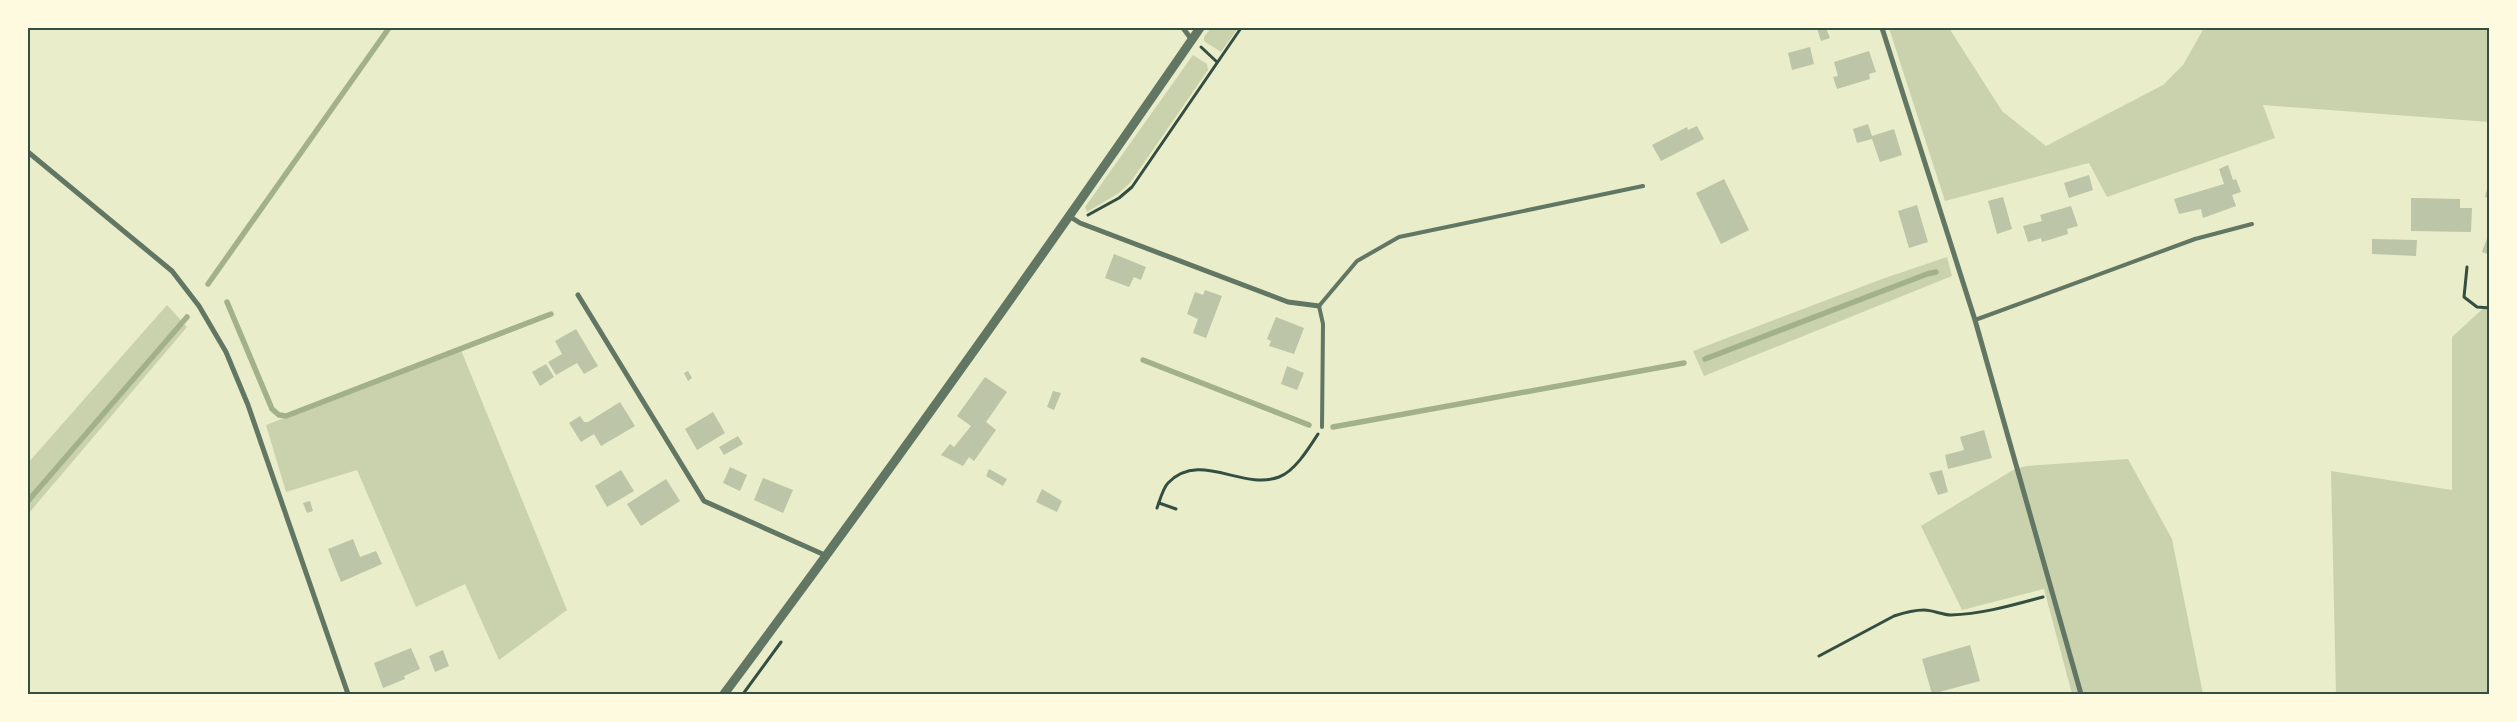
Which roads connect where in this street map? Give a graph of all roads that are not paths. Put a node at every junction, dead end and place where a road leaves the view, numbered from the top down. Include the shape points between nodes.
1 (1183, 28) edge
2 (1200, 28) edge
3 (1882, 28) edge
4 (1192, 40) junction
5 (28, 152) edge
6 (1643, 186) dead end
7 (1069, 216) junction
8 (2252, 224) dead end
9 (578, 294) dead end
10 (1319, 306) junction
11 (1975, 320) junction
12 (1322, 428) road end
13 (827, 556) junction
14 (348, 694) edge
15 (724, 694) edge
16 (2081, 694) edge

1 - 4 street
2 - 4 street
3 - 11 street
4 - 7 street
5 - 14 street via 172,271 199,306 226,352 248,405
6 - 10 lane via 1399,237 1357,261
7 - 10 street via 1288,302
7 - 13 street
8 - 11 lane via 2196,239
9 - 13 street via 704,501
10 - 12 lane via 1323,324
11 - 16 street
13 - 15 street

